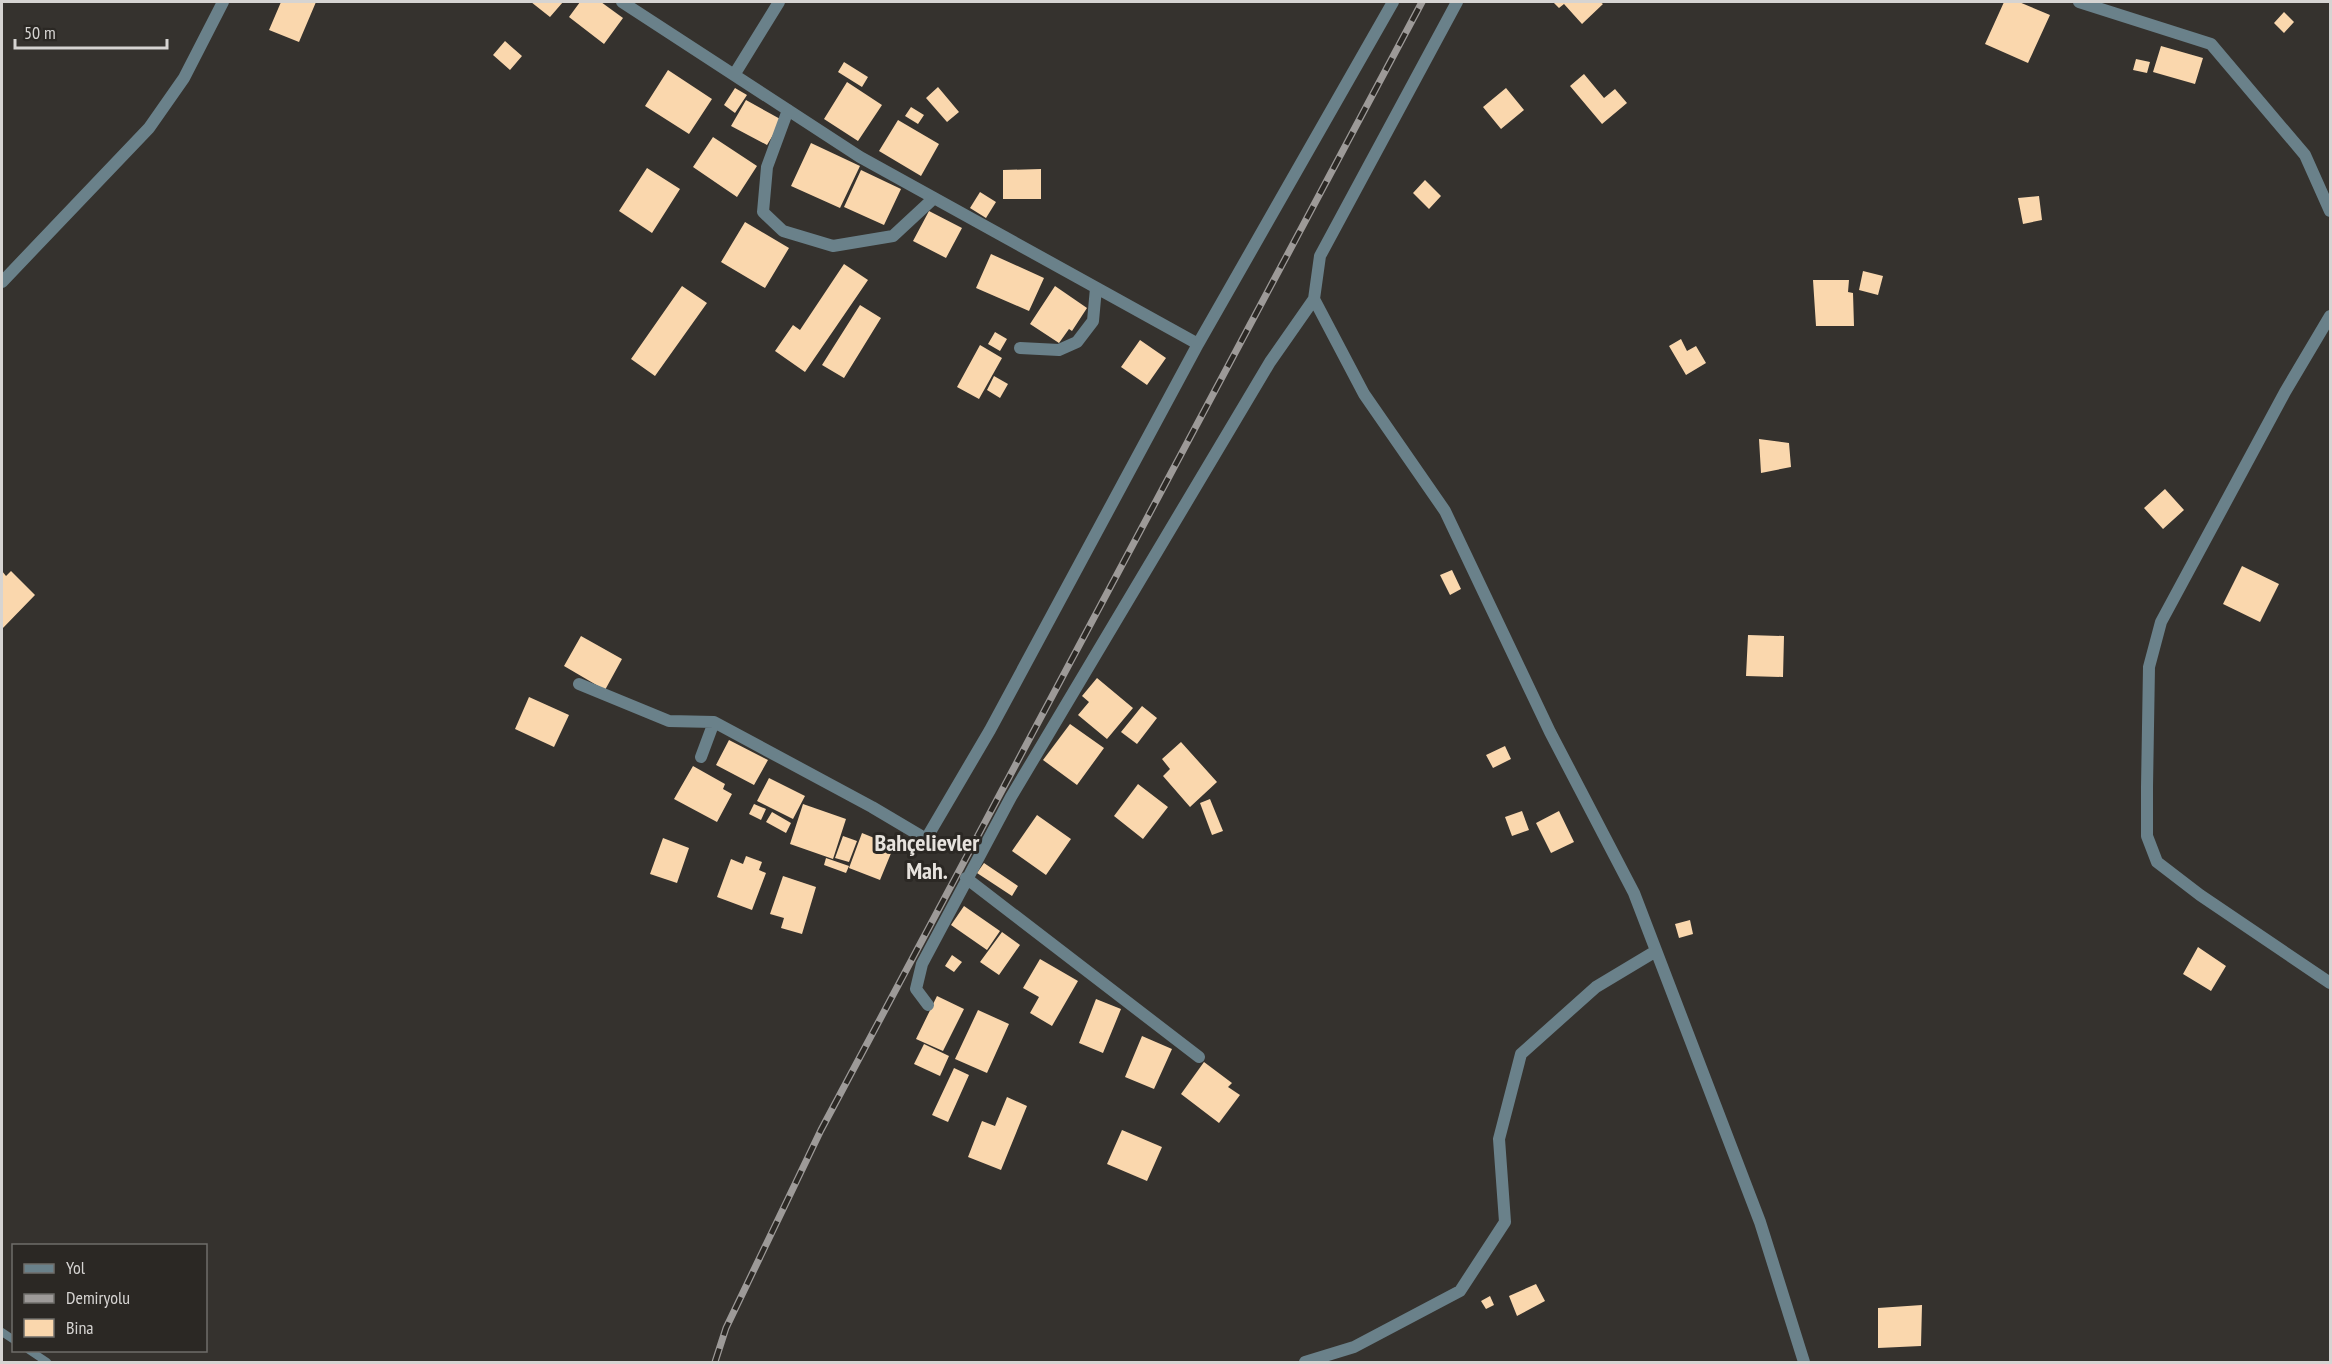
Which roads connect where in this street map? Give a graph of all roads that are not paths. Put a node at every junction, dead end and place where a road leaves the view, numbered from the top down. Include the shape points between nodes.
1 (223, 2) edge
2 (622, 2) edge
3 (779, 2) edge
4 (1393, 2) edge
5 (1456, 2) edge
6 (2079, 2) edge
7 (734, 75) junction
8 (788, 110) junction
9 (934, 198) junction
10 (2331, 211) edge
11 (2, 282) edge
12 (1096, 288) junction
13 (1314, 298) junction
14 (2331, 316) edge
15 (1198, 344) junction
16 (1020, 348) dead end
17 (579, 684) dead end
18 (714, 722) junction
19 (701, 757) dead end
20 (966, 878) junction
21 (1656, 951) junction
22 (2331, 983) edge
23 (928, 1005) dead end
24 (1199, 1058) dead end
25 (32, 1352) edge
26 (47, 1362) edge
27 (1305, 1362) edge
28 (1804, 1362) edge

1 - 11 street via 184,78 149,128
2 - 7 street
3 - 7 street
4 - 15 street
5 - 13 street via 1320,256
6 - 10 street via 2211,44 2305,155
7 - 8 street
8 - 9 street via 860,157
8 - 9 street via 766,167 763,212 783,231 833,246 893,236
9 - 12 street
12 - 15 street
12 - 16 street via 1093,321 1077,342 1059,350
13 - 20 street via 1270,362
13 - 21 street via 1364,394 1445,511 1550,732 1634,893
14 - 22 street via 2285,392 2160,622 2149,667 2147,787 2147,836 2157,862
15 - 18 street via 996,720 926,839
17 - 18 street via 669,721
18 - 19 street
20 - 23 street via 922,964 916,989
20 - 24 street
21 - 27 street via 1596,987 1521,1054 1499,1139 1505,1222 1460,1291 1354,1347
21 - 28 street via 1760,1222
25 - 26 lane

